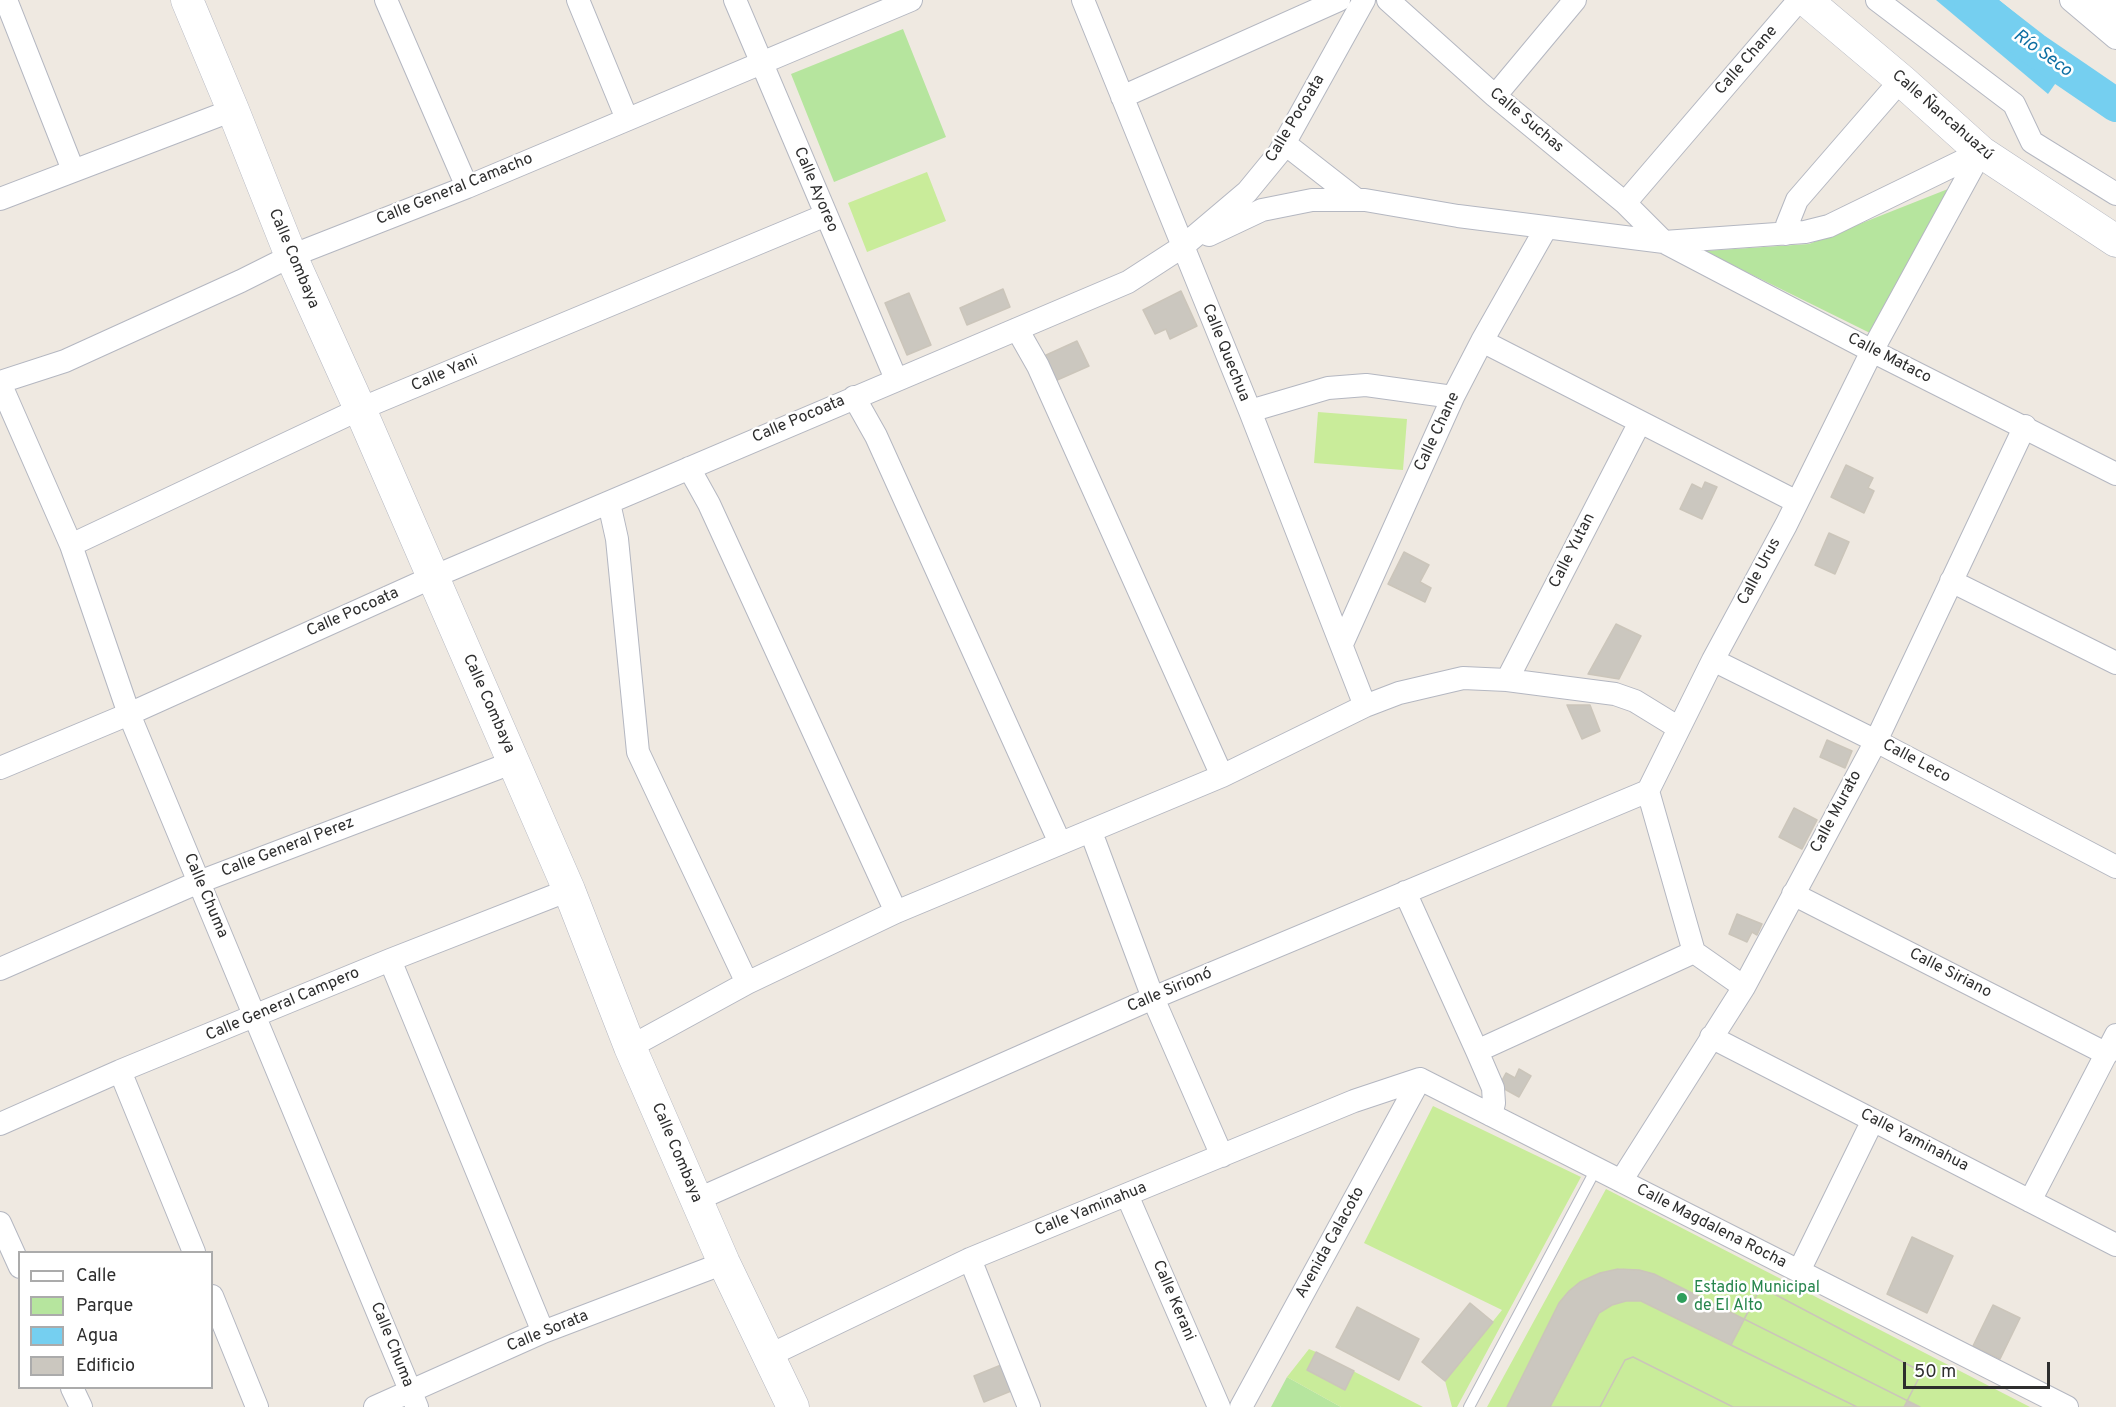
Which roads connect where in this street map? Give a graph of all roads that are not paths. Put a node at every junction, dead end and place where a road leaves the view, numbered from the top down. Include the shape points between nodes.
1 (6, 0) edge
2 (187, 0) edge
3 (386, 0) edge
4 (578, 0) edge
5 (735, 0) edge
6 (1083, 0) edge
7 (1339, 0) edge
8 (1364, 0) edge
9 (1388, 0) edge
10 (1575, 0) edge
11 (1799, 0) edge
12 (1806, 0) edge
13 (1877, 0) edge
14 (2071, 0) edge
15 (904, 1) edge
16 (2116, 38) edge
17 (761, 63) junction
18 (1901, 80) junction
19 (1495, 96) junction
20 (1122, 98) junction
21 (233, 110) junction
22 (627, 119) junction
23 (1284, 143) junction
24 (1981, 153) junction
25 (73, 170) junction
26 (467, 187) junction
27 (2116, 194) edge
28 (0, 199) edge
29 (1357, 200) junction
30 (1625, 203) junction
31 (826, 215) junction
32 (1546, 228) junction
33 (1786, 234) junction
34 (2116, 241) edge
35 (1664, 242) junction
36 (1182, 248) junction
37 (291, 256) junction
38 (1017, 329) junction
39 (1482, 340) junction
40 (1872, 351) junction
41 (896, 379) junction
42 (0, 382) edge
43 (854, 397) junction
44 (1453, 397) junction
45 (360, 409) junction
46 (1250, 411) junction
47 (1640, 422) junction
48 (2025, 426) junction
49 (689, 468) junction
50 (2116, 474) edge
51 (1797, 502) junction
52 (609, 503) junction
53 (70, 546) junction
54 (432, 577) junction
55 (1951, 581) junction
56 (1342, 644) junction
57 (1713, 660) junction
58 (2116, 663) edge
59 (1507, 680) junction
60 (1365, 706) junction
61 (129, 714) junction
62 (1679, 728) junction
63 (1876, 741) junction
64 (514, 762) junction
65 (0, 768) edge
66 (1222, 776) junction
67 (1648, 791) junction
68 (1091, 832) junction
69 (1060, 843) junction
70 (2116, 867) edge
71 (199, 882) junction
72 (569, 890) junction
73 (1405, 892) junction
74 (1793, 894) junction
75 (896, 912) junction
76 (1694, 952) junction
77 (390, 960) junction
78 (0, 969) edge
79 (747, 983) junction
80 (1744, 987) junction
81 (1153, 998) junction
82 (257, 1017) junction
83 (1711, 1037) junction
84 (2111, 1044) edge
85 (630, 1047) junction
86 (1477, 1051) junction
87 (120, 1071) junction
88 (1420, 1079) junction
89 (1491, 1115) junction
90 (1873, 1120) junction
91 (0, 1124) edge
92 (1222, 1156) junction
93 (1596, 1169) junction
94 (1621, 1181) junction
95 (1127, 1195) junction
96 (696, 1200) junction
97 (2030, 1201) junction
98 (0, 1223) edge
99 (2116, 1245) edge
100 (194, 1251) edge
101 (970, 1259) junction
102 (18, 1263) edge
103 (724, 1263) junction
104 (1799, 1271) junction
105 (213, 1299) edge
106 (543, 1332) junction
107 (768, 1356) junction
108 (72, 1389) edge
109 (414, 1400) edge
110 (81, 1407) edge
111 (256, 1407) edge
112 (375, 1407) edge
113 (793, 1407) edge
114 (1029, 1407) edge
115 (1219, 1407) edge
116 (1241, 1407) edge
117 (1469, 1407) edge
118 (2067, 1407) edge

1 - 25 street
2 - 21 street, Calle Combaya
3 - 26 street
4 - 22 street
5 - 17 street, Calle Ayoreo
6 - 20 street, Calle Quechua
7 - 20 street
8 - 23 street, Calle Pocoata
9 - 19 street, Calle Suchas
10 - 19 street
11 - 30 street, Calle Chane
12 - 18 street, Calle Ñancahuazú
13 - 27 street via 2013,104 2032,142
14 - 16 street
15 - 17 street, Calle General Camacho
17 - 22 street, Calle General Camacho
17 - 31 street, Calle Ayoreo
18 - 24 street, Calle Ñancahuazú
18 - 33 street via 1797,200
19 - 30 street, Calle Suchas
20 - 36 street, Calle Quechua
21 - 25 street
21 - 37 street, Calle Combaya
22 - 26 street, Calle General Camacho
23 - 29 street
23 - 36 street, Calle Pocoata via 1247,192
24 - 33 street via 1829,226
24 - 34 street, Calle Ñancahuazú
24 - 40 street, Calle Urus
25 - 28 street
26 - 37 street, Calle General Camacho
29 - 32 street
29 - 36 street via 1312,200 1262,210
30 - 35 street, Calle Suchas
31 - 41 street, Calle Ayoreo
31 - 45 street, Calle Yani
32 - 35 street
32 - 39 street, Calle Chane
33 - 35 street
35 - 40 street, Calle Mataco
36 - 38 street, Calle Pocoata via 1128,282
36 - 46 street, Calle Quechua
37 - 42 street, Calle General Camacho via 65,361
37 - 45 street, Calle Combaya
38 - 41 street, Calle Pocoata
38 - 66 street via 1038,366
39 - 44 street, Calle Chane
39 - 47 street
40 - 48 street, Calle Mataco
40 - 51 street, Calle Urus
41 - 43 street, Calle Pocoata
42 - 53 street, Calle Chuma
43 - 49 street, Calle Pocoata
43 - 69 street via 876,435
44 - 46 street via 1366,385 1328,388
44 - 56 street, Calle Chane
45 - 53 street, Calle Yani
45 - 54 street, Calle Combaya
46 - 56 street, Calle Quechua
47 - 51 street
47 - 59 street, Calle Yutan
48 - 50 street, Calle Mataco
48 - 55 street, Calle Murato
49 - 52 street, Calle Pocoata
49 - 75 street
51 - 57 street, Calle Urus
52 - 54 street, Calle Pocoata
52 - 79 street via 617,539 638,752
53 - 61 street, Calle Chuma
54 - 61 street, Calle Pocoata
54 - 64 street, Calle Combaya
55 - 58 street
55 - 63 street, Calle Murato
56 - 60 street, Calle Quechua
57 - 62 street, Calle Urus
57 - 63 street, Calle Leco
59 - 60 street via 1463,678 1399,693
59 - 62 street via 1615,694 1635,701
60 - 66 street
61 - 65 street, Calle Pocoata
61 - 71 street, Calle Chuma
62 - 67 street, Calle Urus
63 - 70 street, Calle Leco
63 - 74 street, Calle Murato
64 - 71 street, Calle General Perez
64 - 72 street, Calle Combaya
66 - 68 street
67 - 73 street, Calle Sirionó
67 - 76 street
68 - 69 street
68 - 81 street
69 - 75 street
71 - 78 street, Calle General Perez
71 - 82 street, Calle Chuma
72 - 77 street, Calle General Campero
72 - 85 street, Calle Combaya
73 - 81 street, Calle Sirionó
73 - 86 street
74 - 80 street, Calle Murato
74 - 84 street, Calle Siriano
75 - 79 street
76 - 80 street
76 - 86 street
77 - 82 street, Calle General Campero
77 - 106 street
79 - 85 street
80 - 83 street, Calle Murato
81 - 92 street
81 - 96 street, Calle Sirionó
82 - 87 street, Calle General Campero
82 - 109 street, Calle Chuma
83 - 90 street, Calle Yaminahua
83 - 94 street, Calle Murato
84 - 97 street
85 - 96 street, Calle Combaya
86 - 89 street via 1492,1088
87 - 91 street, Calle General Campero
87 - 100 street
88 - 89 street, Calle Magdalena Rocha
88 - 92 street, Calle Yaminahua via 1354,1101
88 - 116 street, Avenida Calacoto
89 - 93 street, Calle Magdalena Rocha
90 - 97 street, Calle Yaminahua
90 - 104 street
92 - 95 street, Calle Yaminahua
93 - 94 street, Calle Magdalena Rocha
93 - 117 lane
94 - 104 street, Calle Magdalena Rocha
95 - 101 street, Calle Yaminahua
95 - 115 street, Calle Kerani
96 - 103 street, Calle Combaya
97 - 99 street, Calle Yaminahua
98 - 102 street
101 - 107 street, Calle Yaminahua
101 - 114 street
103 - 106 street, Calle Sorata
103 - 107 street, Calle Combaya
104 - 118 street, Calle Magdalena Rocha
105 - 111 street
106 - 109 street, Calle Sorata
107 - 113 street, Calle Combaya
108 - 110 street
109 - 112 street, Calle Sorata

